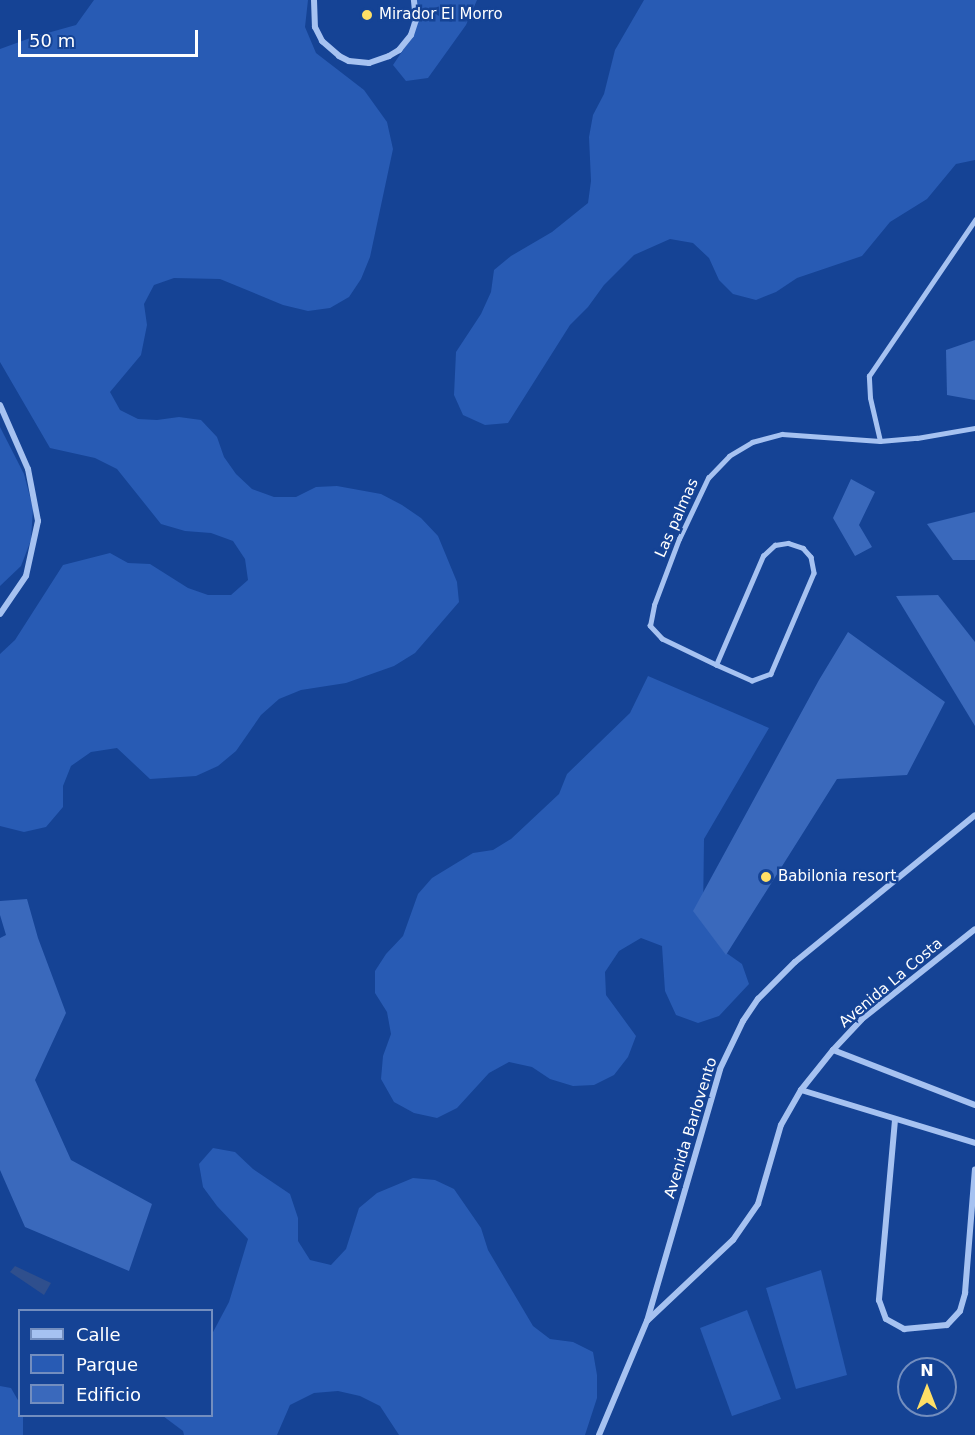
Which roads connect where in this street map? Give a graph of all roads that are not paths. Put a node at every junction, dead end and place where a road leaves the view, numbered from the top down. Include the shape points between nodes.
1 (314, 0) edge
2 (414, 0) edge
3 (975, 220) edge
4 (0, 405) edge
5 (975, 428) edge
6 (880, 441) junction
7 (0, 614) edge
8 (716, 664) junction
9 (975, 815) edge
10 (975, 929) edge
11 (833, 1050) junction
12 (801, 1090) junction
13 (975, 1105) edge
14 (896, 1120) junction
15 (975, 1143) edge
16 (975, 1169) edge
17 (647, 1321) junction
18 (599, 1435) edge

1 - 2 street via 315,27 322,41 339,56 369,63 399,50 411,35 416,20
3 - 6 lane via 869,376
4 - 7 street via 28,469 38,521 26,576
5 - 6 lane, Las palmas
6 - 8 lane, Las palmas via 782,434 752,442 729,456 708,478 679,539 650,626 662,639
8 - 8 lane, Las palmas via 752,681 771,675 814,573 811,557 803,548 788,543 775,545 763,556
9 - 17 street, Avenida Barlovento via 795,962 758,999 743,1021 720,1069
10 - 11 street, Avenida La Costa via 862,1019
11 - 12 street, Avenida La Costa
11 - 13 street
12 - 14 street
12 - 17 street, Avenida La Costa via 781,1125 758,1204 734,1240
14 - 15 street
14 - 16 street via 879,1300 886,1319 904,1329 947,1325 960,1311 966,1293
17 - 18 street, Avenida Barlovento

